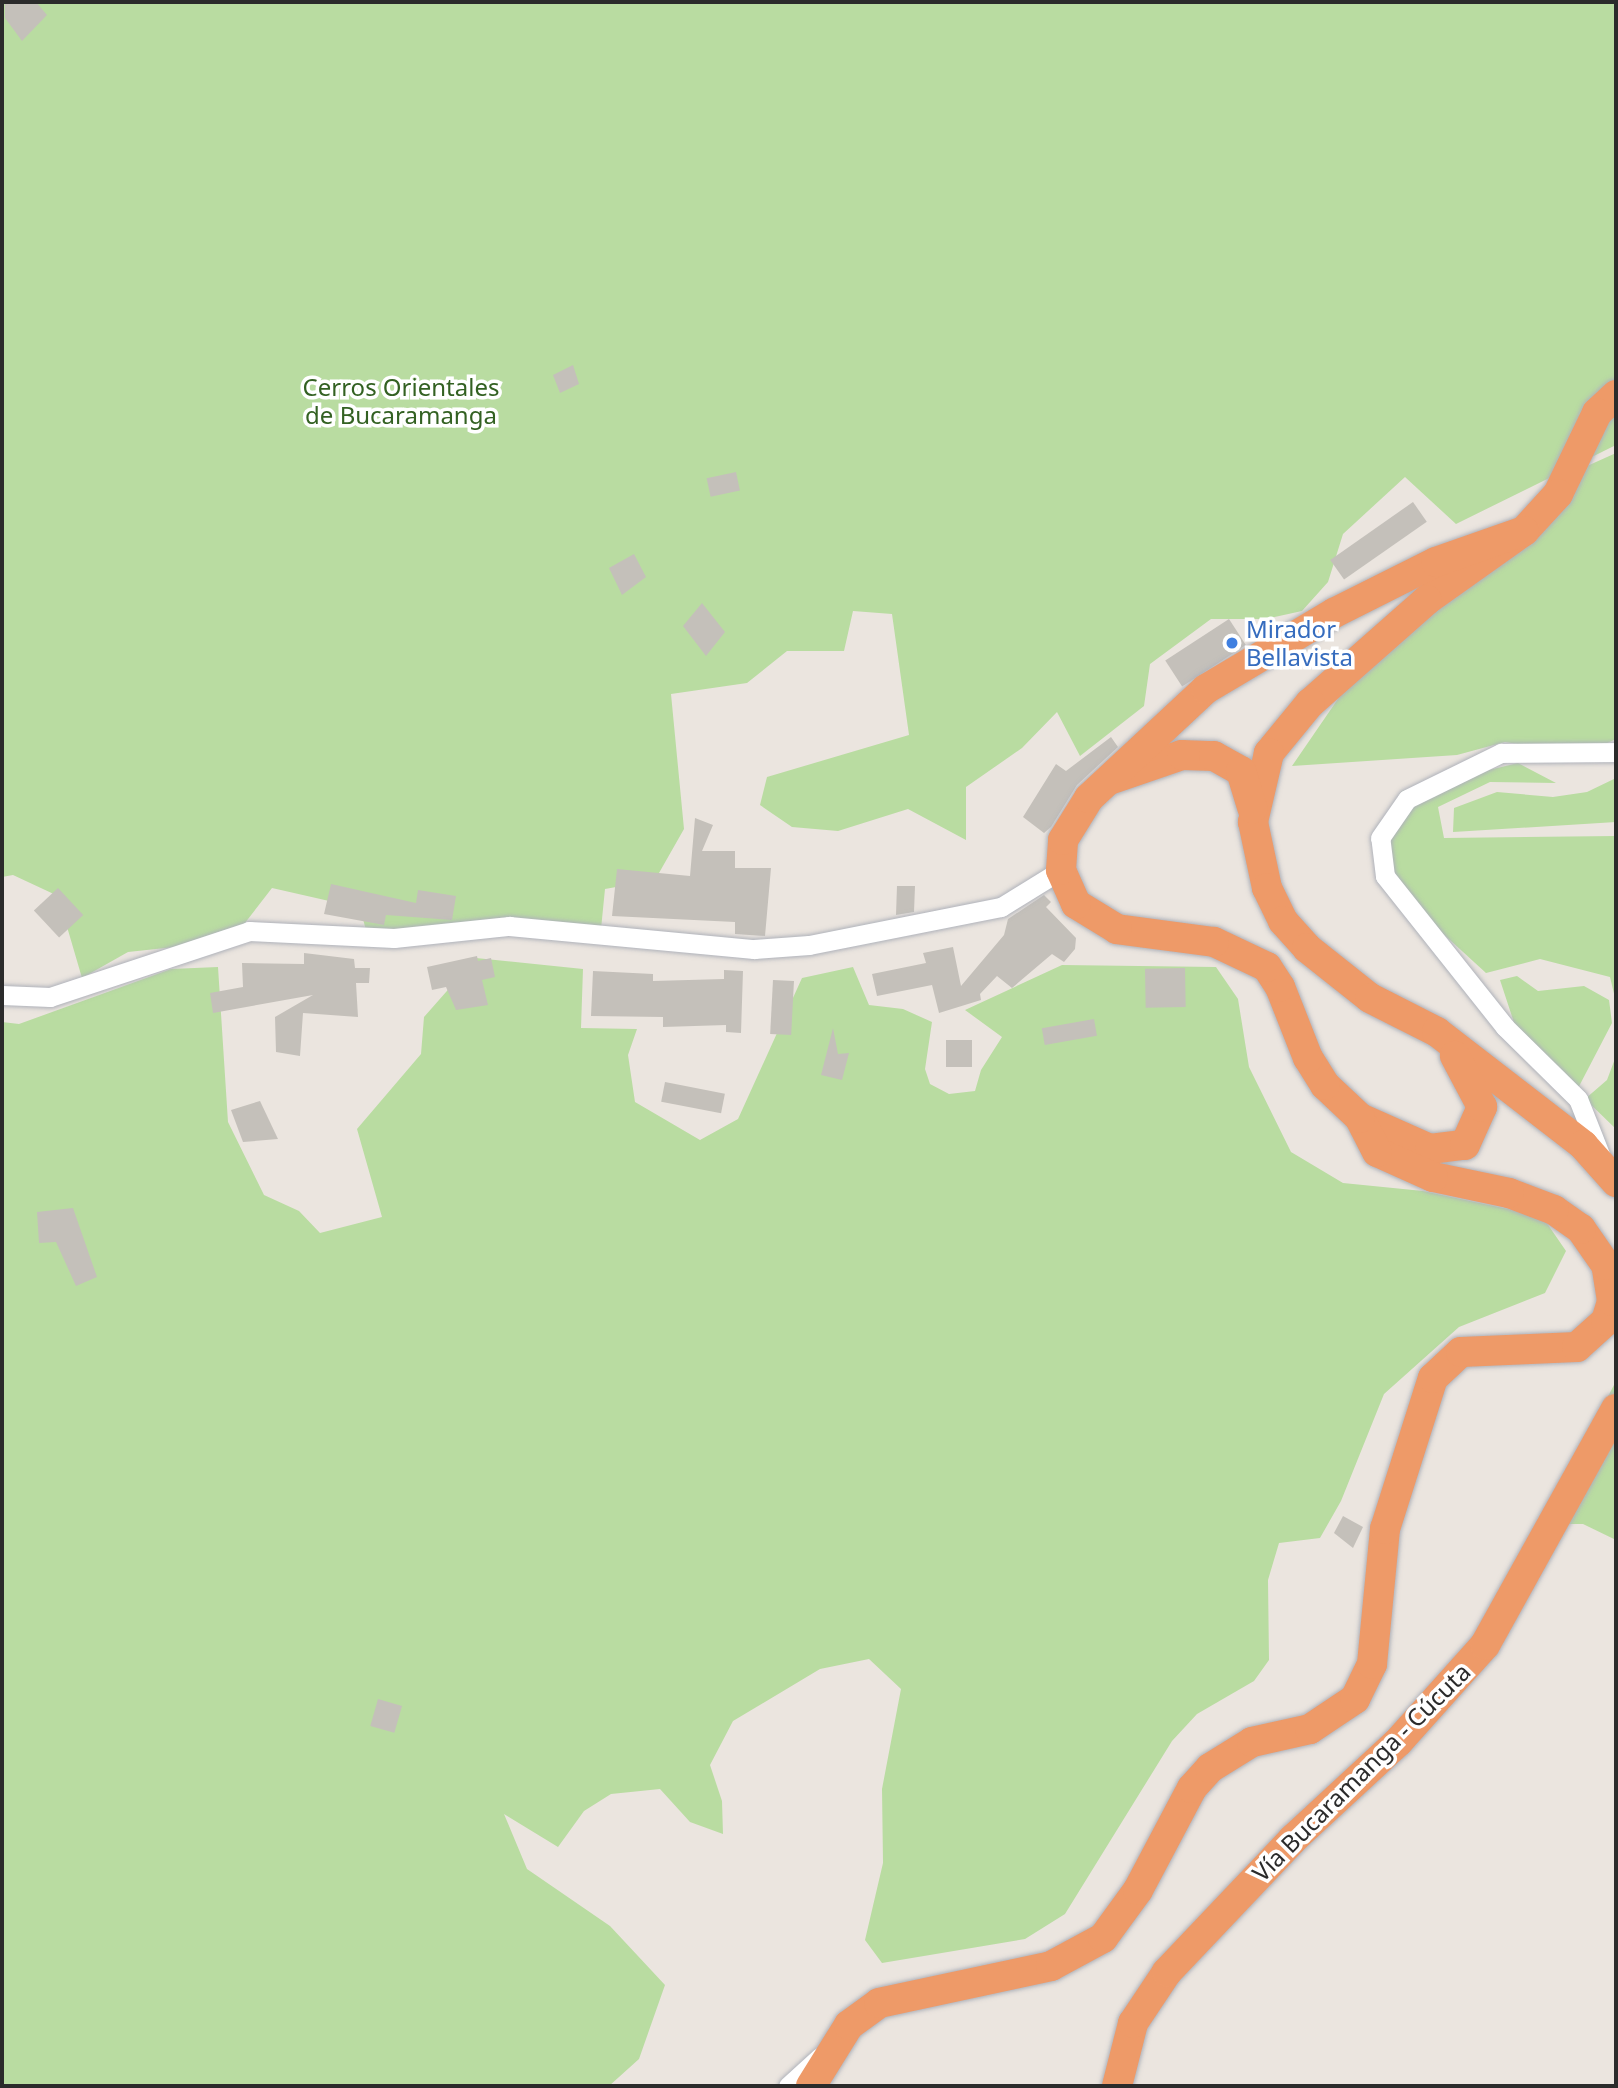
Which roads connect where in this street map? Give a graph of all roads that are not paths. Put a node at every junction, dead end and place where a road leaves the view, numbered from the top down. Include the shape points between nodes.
1 (1616, 395) edge
2 (1524, 531) junction
3 (1616, 752) edge
4 (1110, 780) junction
5 (1253, 812) junction
6 (1061, 870) junction
7 (2, 995) edge
8 (1437, 1032) junction
9 (1360, 1118) junction
10 (1610, 1173) edge
11 (1616, 1409) edge
12 (832, 2047) junction
13 (788, 2086) edge
14 (811, 2086) edge
15 (1117, 2086) edge

1 - 2 highway via 1597,413 1558,494
2 - 4 highway via 1436,562 1261,654 1206,689 1122,762
2 - 5 highway via 1427,600 1333,679 1269,753
3 - 10 street via 1501,753 1407,799 1380,838 1385,876 1505,1027 1578,1099
4 - 5 highway via 1182,755 1214,756 1241,771
4 - 6 highway via 1070,822
5 - 8 highway via 1255,851 1283,921 1338,975
6 - 7 street via 1001,907 809,945 754,949 509,926 394,938 249,931 50,997
6 - 9 highway via 1076,904 1117,929 1214,942 1267,967 1280,987 1307,1058 1325,1086
8 - 9 highway via 1466,1070 1482,1107 1465,1144 1430,1149
8 - 10 highway
9 - 12 highway via 1377,1153 1397,1164 1509,1193 1554,1210 1581,1229 1606,1265 1612,1301 1606,1321 1577,1347 1535,1353 1486,1347 1461,1352 1442,1366 1409,1442 1381,1547 1367,1681 1336,1717 1310,1729 1252,1742 1210,1768 1192,1788 1138,1890 1103,1938 1051,1966 879,2003
11 - 15 highway, Vía Bucaramanga - Cúcuta via 1485,1645 1398,1742 1293,1839 1167,1972 1133,2023
12 - 13 street
12 - 14 highway

